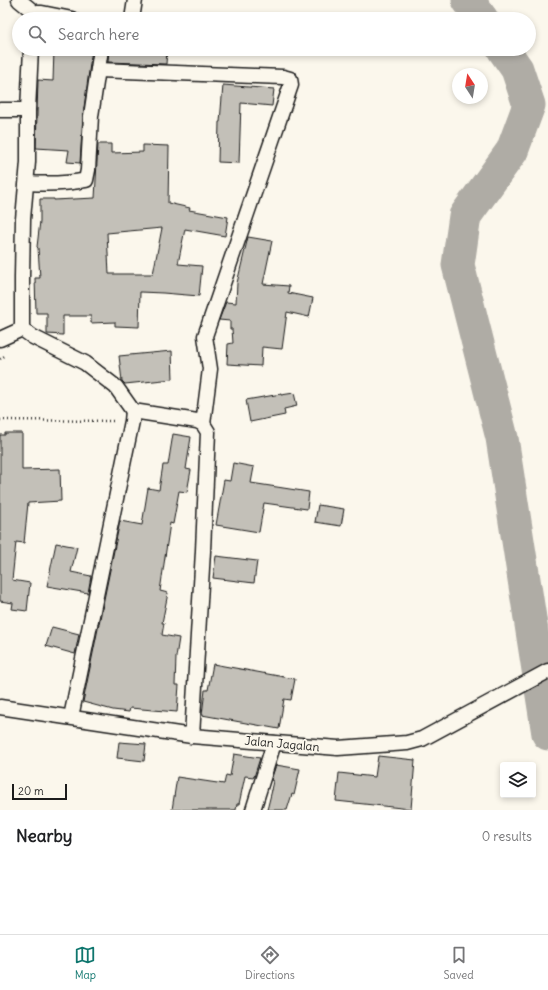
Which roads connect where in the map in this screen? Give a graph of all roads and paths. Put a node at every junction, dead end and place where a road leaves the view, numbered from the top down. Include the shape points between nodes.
1 (19, 0) edge
2 (135, 0) edge
3 (30, 12) edge
4 (133, 12) edge
5 (31, 56) edge
6 (100, 56) edge
7 (98, 70) junction
8 (0, 110) edge
9 (28, 110) junction
10 (27, 183) junction
11 (22, 329) junction
12 (0, 339) edge
13 (133, 416) junction
14 (0, 420) edge
15 (203, 424) junction
16 (548, 671) edge
17 (0, 707) edge
18 (71, 717) junction
19 (192, 736) junction
20 (274, 743) junction
21 (253, 810) edge

1 - 3 street
2 - 4 street
5 - 9 street
6 - 7 street
7 - 10 street via 86,180
7 - 15 street via 283,77 290,80 291,85 205,336 210,369
8 - 9 street
9 - 10 street
10 - 11 street via 23,219
11 - 12 street
11 - 13 street via 85,363 116,388
13 - 14 path
13 - 15 street via 197,421
13 - 18 street
15 - 19 street via 208,432
16 - 20 street, Jalan Jagalan via 422,739 407,743 338,748
17 - 18 street, Jalan Jagalan
18 - 19 street, Jalan Jagalan
19 - 20 street, Jalan Jagalan
20 - 21 street

